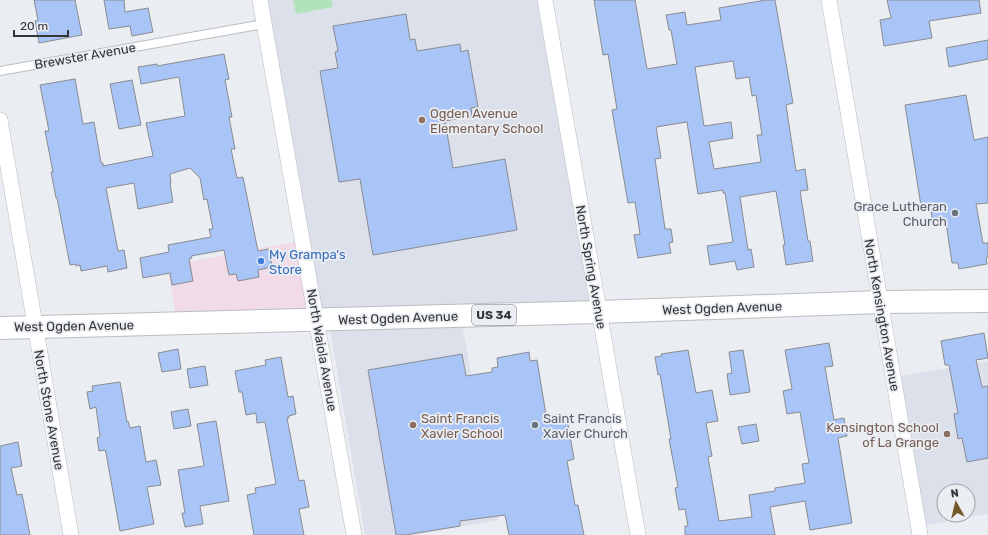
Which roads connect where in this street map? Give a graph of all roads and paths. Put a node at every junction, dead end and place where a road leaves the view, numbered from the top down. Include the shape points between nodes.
1 (260, 0) edge
2 (545, 0) edge
3 (830, 0) edge
4 (264, 24) junction
5 (0, 71) edge
6 (0, 120) edge
7 (988, 301) edge
8 (880, 302) junction
9 (599, 312) junction
10 (316, 320) junction
11 (35, 327) junction
12 (0, 328) edge
13 (71, 535) edge
14 (354, 535) edge
15 (638, 535) edge
16 (920, 535) edge

1 - 4 street, North Waiola Avenue
2 - 9 street, North Spring Avenue
3 - 8 street, North Kensington Avenue
4 - 5 lane, Brewster Avenue
4 - 10 street, North Waiola Avenue
6 - 11 street, North Stone Avenue
7 - 8 main road, West Ogden Avenue / US 34
8 - 9 main road, West Ogden Avenue / US 34
8 - 16 street, North Kensington Avenue
9 - 10 main road, West Ogden Avenue / US 34
9 - 15 street, North Spring Avenue
10 - 11 main road, West Ogden Avenue / US 34
10 - 14 street, North Waiola Avenue
11 - 12 main road, West Ogden Avenue / US 34
11 - 13 street, North Stone Avenue

